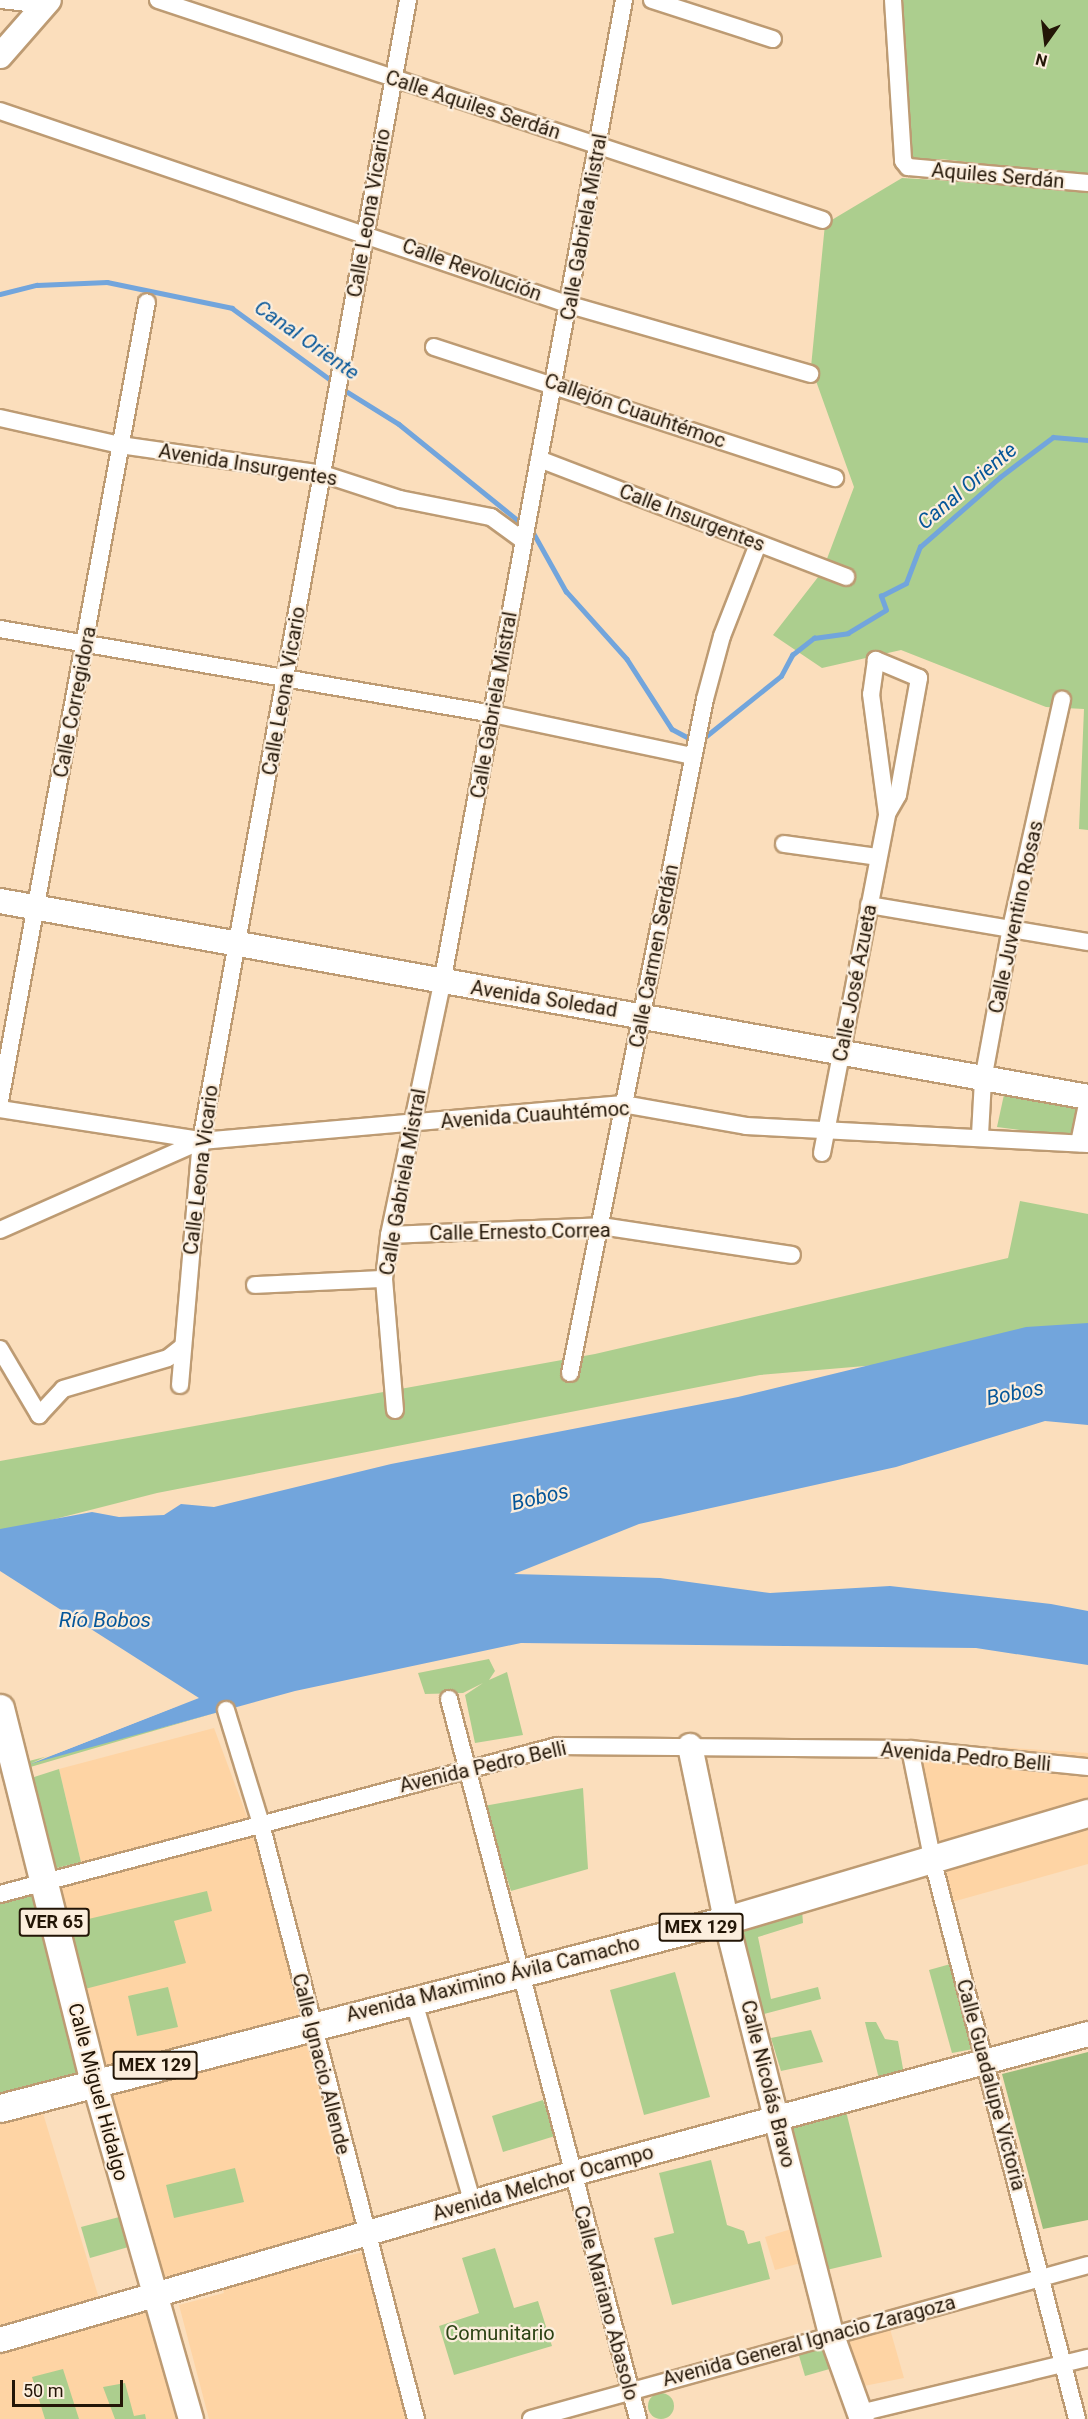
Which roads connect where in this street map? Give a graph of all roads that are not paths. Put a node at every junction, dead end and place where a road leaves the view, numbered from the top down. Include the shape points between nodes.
1 (1, 0) edge
2 (158, 0) edge
3 (408, 0) edge
4 (624, 0) edge
5 (652, 0) edge
6 (893, 0) edge
7 (47, 2) edge
8 (773, 39) dead end
9 (0, 56) edge
10 (392, 79) junction
11 (0, 111) edge
12 (599, 147) junction
13 (1088, 183) edge
14 (824, 220) dead end
15 (366, 232) junction
16 (147, 302) dead end
17 (570, 305) junction
18 (434, 346) dead end
19 (810, 374) dead end
20 (555, 383) junction
21 (0, 418) edge
22 (120, 445) junction
23 (539, 459) junction
24 (323, 474) junction
25 (836, 478) dead end
26 (523, 540) junction
27 (759, 544) junction
28 (846, 577) dead end
29 (0, 629) edge
30 (87, 643) junction
31 (287, 678) junction
32 (1062, 700) dead end
33 (493, 714) junction
34 (693, 756) junction
35 (887, 814) junction
36 (784, 844) dead end
37 (878, 857) junction
38 (0, 901) edge
39 (869, 905) junction
40 (36, 907) junction
41 (1011, 928) junction
42 (1088, 942) edge
43 (237, 946) junction
44 (442, 983) junction
45 (643, 1015) junction
46 (842, 1053) junction
47 (983, 1080) junction
48 (1088, 1098) edge
49 (0, 1101) edge
50 (623, 1104) junction
51 (0, 1109) edge
52 (413, 1124) junction
53 (826, 1132) junction
54 (980, 1135) junction
55 (201, 1141) junction
56 (1084, 1143) edge
57 (822, 1153) dead end
58 (601, 1226) junction
59 (0, 1230) edge
60 (390, 1235) junction
61 (792, 1255) dead end
62 (384, 1279) junction
63 (255, 1285) dead end
64 (181, 1348) junction
65 (0, 1349) edge
66 (570, 1373) dead end
67 (180, 1385) dead end
68 (395, 1410) dead end
69 (449, 1699) dead end
70 (0, 1708) edge
71 (226, 1710) dead end
72 (690, 1746) junction
73 (910, 1749) junction
74 (467, 1766) junction
75 (1088, 1767) edge
76 (1088, 1813) edge
77 (261, 1824) junction
78 (933, 1862) junction
79 (44, 1882) junction
80 (0, 1894) edge
81 (726, 1920) junction
82 (519, 1974) junction
83 (414, 2002) junction
84 (310, 2024) junction
85 (1088, 2034) edge
86 (984, 2063) junction
87 (94, 2081) junction
88 (0, 2108) edge
89 (776, 2118) junction
90 (571, 2174) junction
91 (473, 2204) junction
92 (364, 2236) junction
93 (1088, 2265) edge
94 (1043, 2278) junction
95 (153, 2293) junction
96 (831, 2333) junction
97 (0, 2340) edge
98 (1088, 2358) edge
99 (1059, 2364) junction
100 (631, 2390) junction
101 (861, 2416) edge
102 (191, 2419) edge
103 (416, 2419) edge
104 (531, 2419) edge
105 (638, 2419) edge
106 (1077, 2419) edge

1 - 7 street
2 - 10 street, Calle Aquiles Serdán
3 - 10 street, Calle Leona Vicario
4 - 12 street, Calle Gabriela Mistral
5 - 8 street
6 - 13 street, Aquiles Serdán via 903,161 908,167
7 - 9 street
10 - 12 street, Calle Aquiles Serdán
10 - 15 street, Calle Leona Vicario
11 - 15 street, Calle Revolución
12 - 14 street, Calle Aquiles Serdán
12 - 17 street, Calle Gabriela Mistral
15 - 17 street, Calle Revolución
15 - 24 street, Calle Leona Vicario
16 - 22 street, Calle Corregidora
17 - 19 street, Calle Revolución
17 - 20 street, Calle Gabriela Mistral
18 - 20 street, Callejón Cuauhtémoc
20 - 23 street, Calle Gabriela Mistral
20 - 25 street, Callejón Cuauhtémoc
21 - 22 street, Avenida Insurgentes
22 - 24 street, Avenida Insurgentes
22 - 30 street, Calle Corregidora
23 - 26 street, Calle Gabriela Mistral
23 - 27 street, Calle Insurgentes
24 - 26 street, Avenida Insurgentes via 400,499 491,517
24 - 31 street, Calle Leona Vicario
26 - 33 street, Calle Gabriela Mistral
27 - 28 street, Calle Insurgentes
27 - 34 street, Calle Carmen Serdán via 722,636
29 - 30 street
30 - 31 street
30 - 40 street, Calle Corregidora
31 - 33 street
31 - 43 street, Calle Leona Vicario
32 - 41 street, Calle Juventino Rosas
33 - 34 street
33 - 44 street, Calle Gabriela Mistral
34 - 45 street, Calle Carmen Serdán
35 - 35 street, Calle José Azueta via 871,694 876,660 919,678 898,795
35 - 37 street, Calle José Azueta
36 - 37 street
37 - 39 street, Calle José Azueta
38 - 40 street, Avenida Soledad
39 - 41 street
39 - 46 street, Calle José Azueta
40 - 43 street, Avenida Soledad
40 - 49 street, Calle Corregidora
41 - 42 street
41 - 47 street, Calle Juventino Rosas
43 - 44 street, Avenida Soledad
43 - 55 street, Calle Leona Vicario
44 - 45 street, Avenida Soledad
44 - 52 street, Calle Gabriela Mistral
45 - 46 street, Avenida Soledad
45 - 50 street, Calle Carmen Serdán
46 - 47 street, Avenida Soledad
46 - 53 street, Calle José Azueta
47 - 48 street, Avenida Soledad
47 - 54 street, Calle Juventino Rosas
48 - 56 street
50 - 52 street, Avenida Cuauhtémoc
50 - 53 street, Avenida Cuauhtémoc via 746,1125
50 - 58 street, Calle Carmen Serdán
51 - 55 street
52 - 55 street, Avenida Cuauhtémoc
52 - 60 street, Calle Gabriela Mistral
53 - 54 street, Avenida Cuauhtémoc
53 - 57 street, Calle José Azueta
54 - 56 street, Avenida Cuauhtémoc
55 - 59 street, Avenida Cuauhtémoc
55 - 64 street, Calle Leona Vicario
58 - 60 street, Calle Ernesto Correa
58 - 61 street, Calle Ernesto Correa
58 - 66 street, Calle Carmen Serdán
60 - 62 street, Calle Gabriela Mistral
62 - 63 street
62 - 68 street, Calle Gabriela Mistral
64 - 65 street via 152,1364 63,1389 39,1415
64 - 67 street, Calle Leona Vicario
69 - 74 street, Calle Mariano Abasolo
70 - 79 main road, Calle Miguel Hidalgo / VER 65
71 - 77 street, Calle Ignacio Allende
72 - 73 street, Avenida Pedro Belli
72 - 74 street, Avenida Pedro Belli via 557,1746
72 - 81 street, Calle Nicolás Bravo
73 - 75 street, Avenida Pedro Belli
73 - 78 street, Calle Guadalupe Victoria
74 - 77 street, Avenida Pedro Belli
74 - 82 street, Calle Mariano Abasolo
76 - 78 main road, Avenida Maximino Ávila Camacho / MEX 129
77 - 79 street, Avenida Pedro Belli
77 - 84 street, Calle Ignacio Allende
78 - 81 main road, Avenida Maximino Ávila Camacho / MEX 129
78 - 86 street, Calle Guadalupe Victoria
79 - 80 street, Avenida Pedro Belli
79 - 87 main road, Calle Miguel Hidalgo / VER 65
81 - 82 main road, Avenida Maximino Ávila Camacho / MEX 129
81 - 89 street, Calle Nicolás Bravo
82 - 83 main road, Avenida Maximino Ávila Camacho / MEX 129
82 - 90 street, Calle Mariano Abasolo
83 - 84 main road, Avenida Maximino Ávila Camacho / MEX 129
83 - 91 street
84 - 87 main road, Avenida Maximino Ávila Camacho / MEX 129
84 - 92 street, Calle Ignacio Allende
85 - 86 street, Avenida Melchor Ocampo
86 - 89 street, Avenida Melchor Ocampo
86 - 94 street, Calle Guadalupe Victoria
87 - 88 main road, Avenida Maximino Ávila Camacho / MEX 129
87 - 95 street, Calle Miguel Hidalgo
89 - 90 street, Avenida Melchor Ocampo
89 - 96 street, Calle Nicolás Bravo
90 - 91 street, Avenida Melchor Ocampo
90 - 100 street, Calle Mariano Abasolo
91 - 92 street, Avenida Melchor Ocampo
92 - 95 street, Avenida Melchor Ocampo
92 - 103 street, Calle Ignacio Allende
93 - 94 street, Avenida General Ignacio Zaragoza
94 - 96 street, Avenida General Ignacio Zaragoza
94 - 99 street, Calle Guadalupe Victoria
95 - 97 street, Avenida Melchor Ocampo
95 - 102 street, Calle Miguel Hidalgo
96 - 100 street, Avenida General Ignacio Zaragoza
96 - 101 street, Calle Nicolás Bravo
98 - 99 street
99 - 101 street
99 - 106 street, Calle Guadalupe Victoria
100 - 104 street, Avenida General Ignacio Zaragoza
100 - 105 street, Calle Mariano Abasolo

